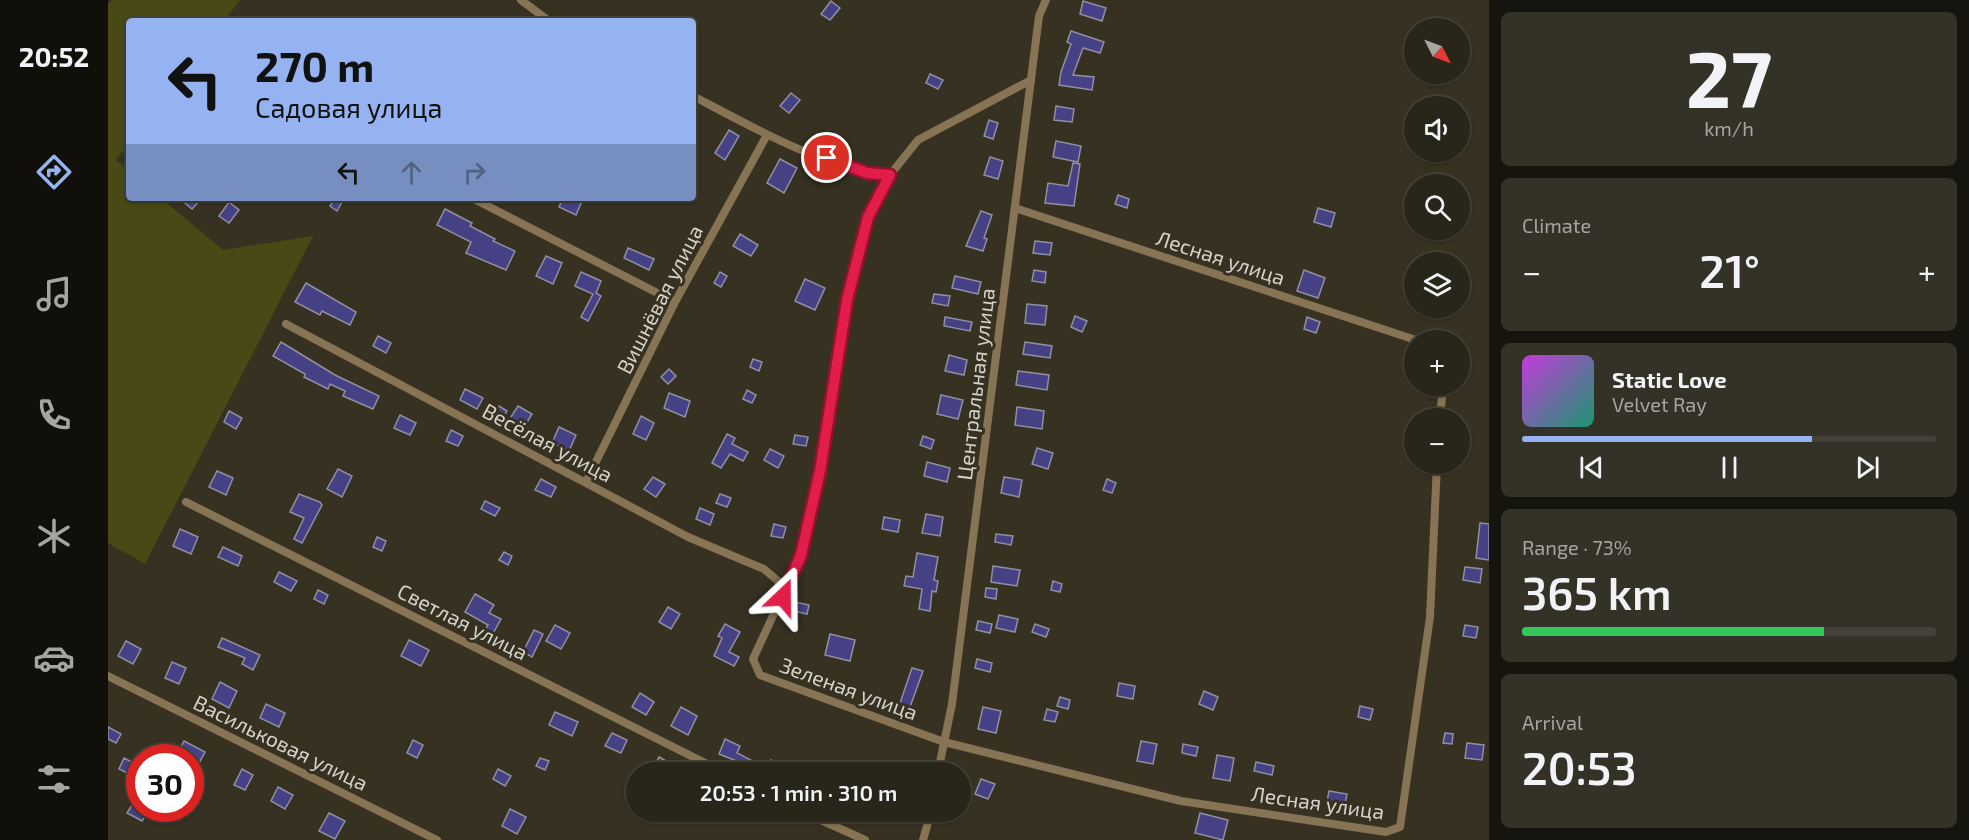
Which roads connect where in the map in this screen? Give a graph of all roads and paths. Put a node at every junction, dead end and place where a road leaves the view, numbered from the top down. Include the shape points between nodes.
1 (521, 0) edge
2 (1046, 0) edge
3 (545, 18) edge
4 (1031, 80) junction
5 (696, 98) edge
6 (767, 135) junction
7 (890, 175) junction
8 (478, 201) edge
9 (1015, 208) junction
10 (675, 302) junction
11 (286, 324) dead end
12 (1404, 336) edge
13 (1437, 474) edge
14 (586, 482) junction
15 (186, 502) dead end
16 (783, 597) junction
17 (108, 676) edge
18 (944, 742) junction
19 (703, 762) edge
20 (941, 762) edge
21 (825, 822) edge
22 (928, 822) edge
23 (437, 840) edge
24 (865, 840) edge
25 (923, 840) edge

1 - 3 street
2 - 4 street, Центральная улица
4 - 7 street, Зеленая улица via 918,140
4 - 9 street, Центральная улица
5 - 6 street
6 - 7 street via 867,173
6 - 10 street, Вишнёвая улица
7 - 16 street, Зеленая улица via 868,217 848,297 820,471 801,555
8 - 10 street
9 - 12 street, Лесная улица
9 - 18 street, Центральная улица
10 - 14 street, Вишнёвая улица
11 - 14 street, Весёлая улица
13 - 18 street, Лесная улица via 1430,617 1400,827 1386,832 1181,801
14 - 16 street, Весёлая улица via 688,537 764,569 778,581
15 - 19 street, Светлая улица
16 - 18 street, Зеленая улица via 753,659 760,675
17 - 23 street, Васильковая улица
18 - 20 street, Центральная улица
21 - 24 street
22 - 25 street

